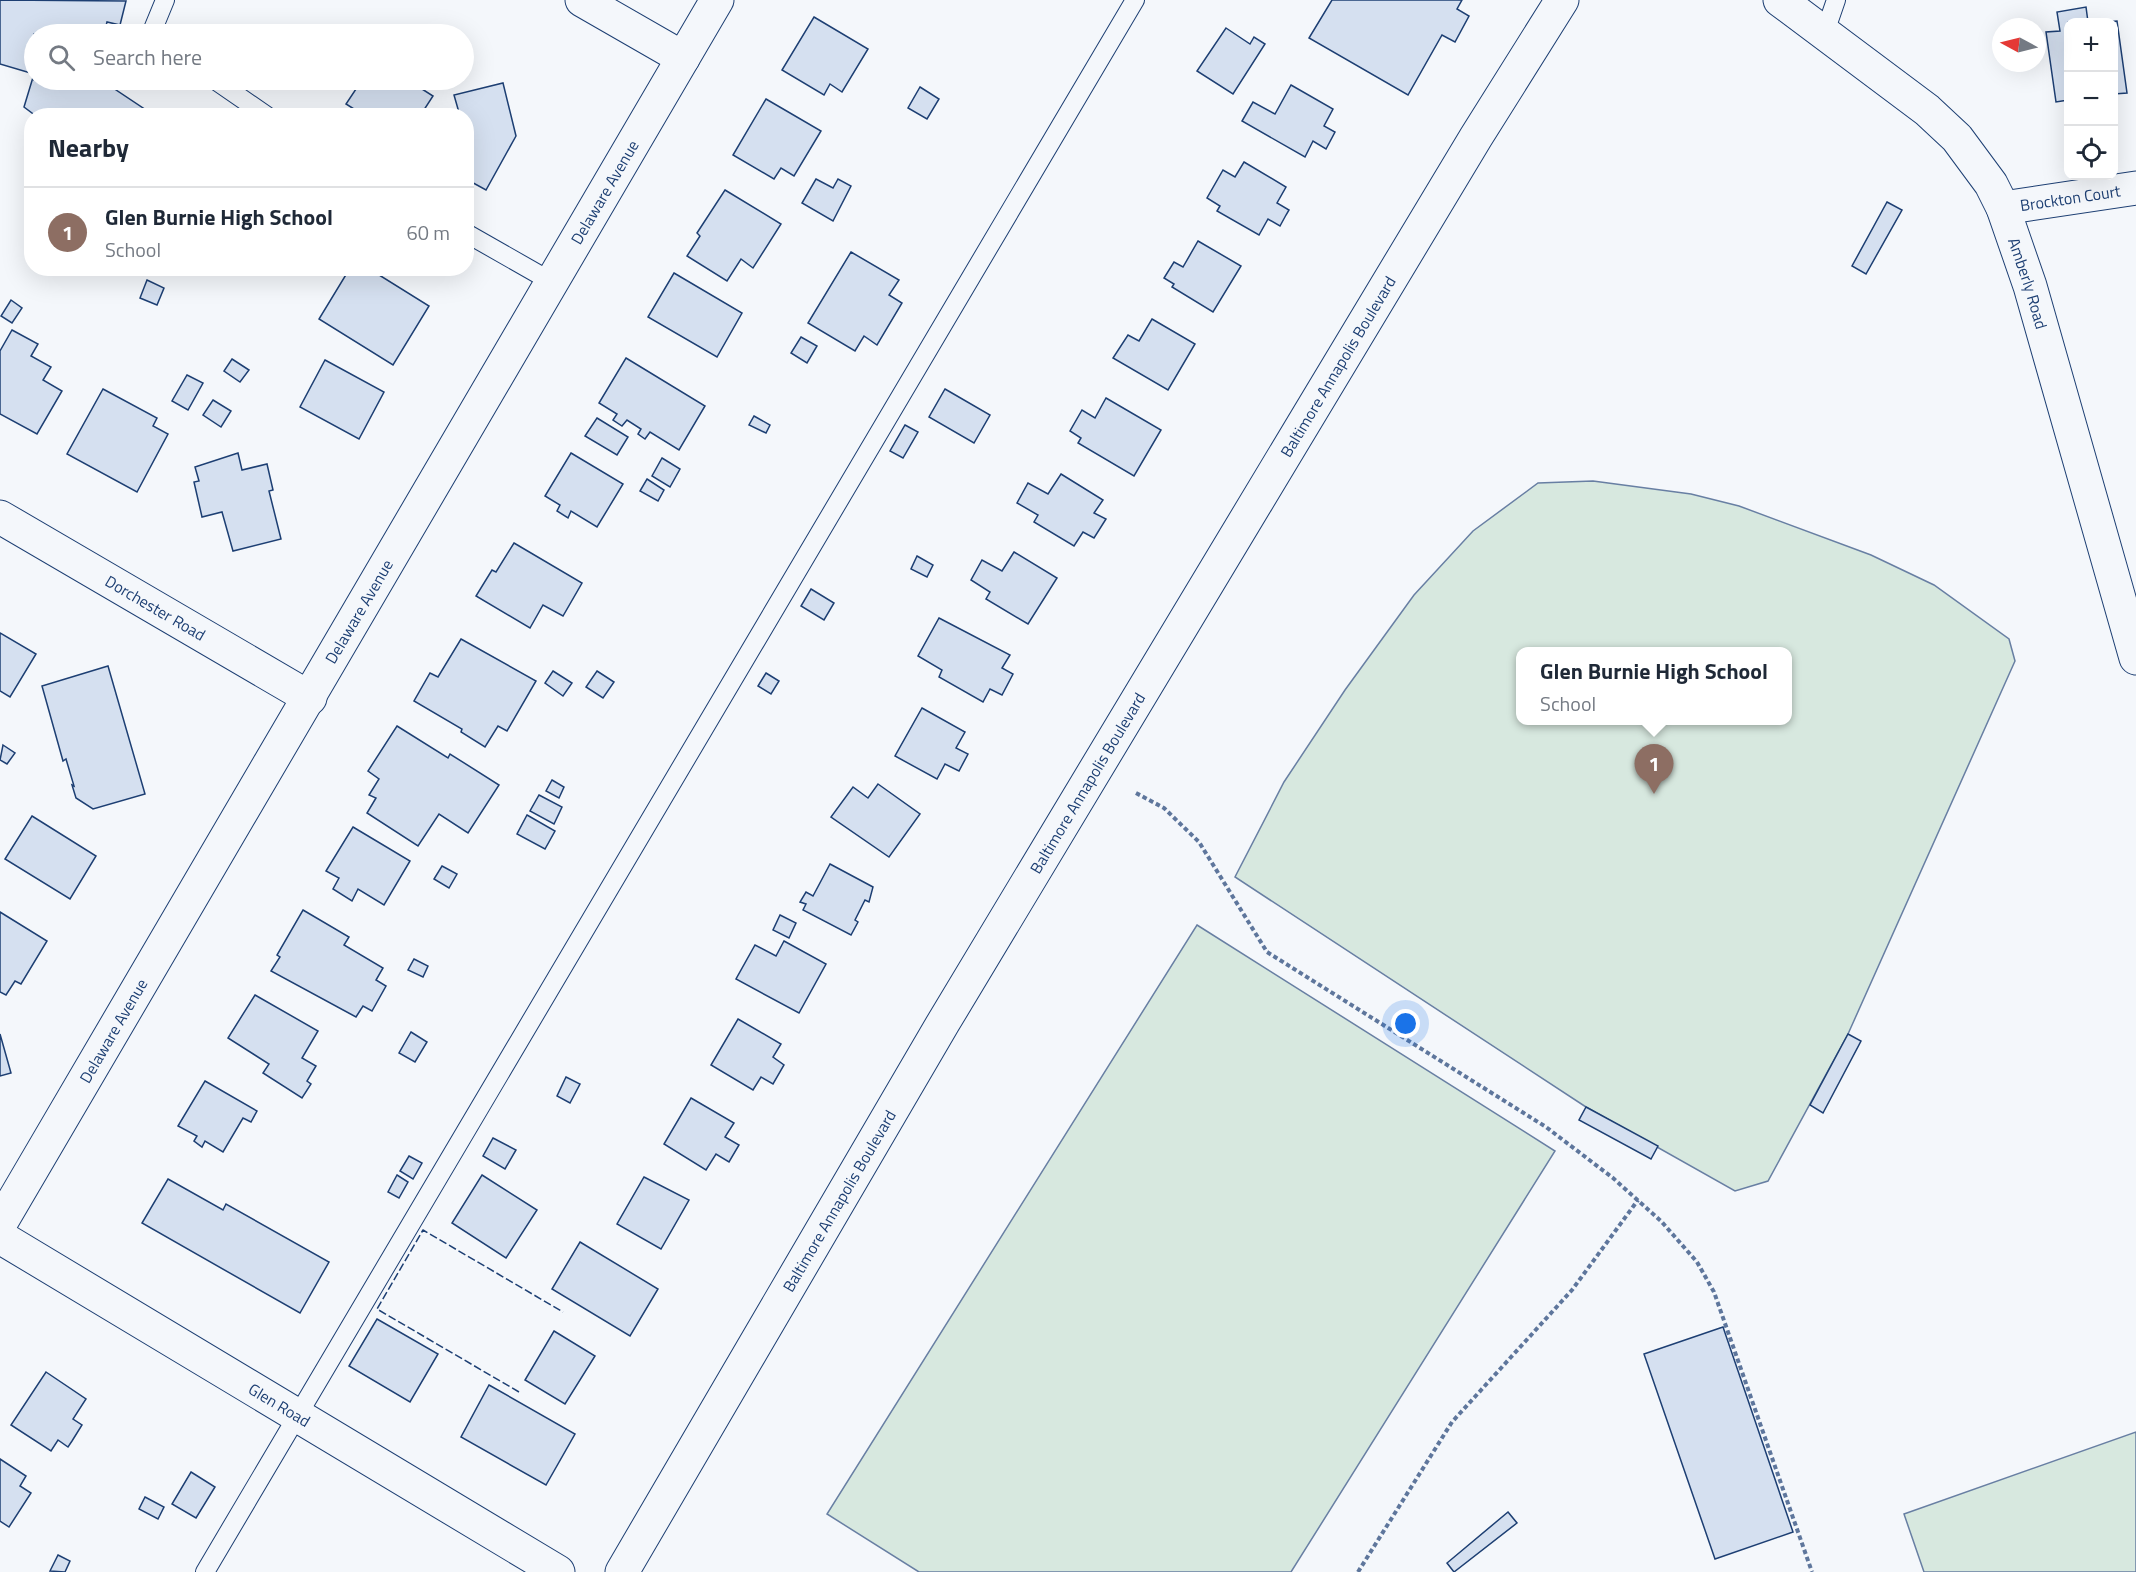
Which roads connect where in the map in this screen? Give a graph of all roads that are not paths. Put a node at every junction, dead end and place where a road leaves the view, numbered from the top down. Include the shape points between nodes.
1 (165, 0) edge
2 (582, 0) edge
3 (717, 0) edge
4 (1135, 0) edge
5 (1562, 0) edge
6 (1780, 0) edge
7 (1836, 0) edge
8 (155, 24) edge
9 (1825, 32) junction
10 (683, 58) junction
11 (229, 90) edge
12 (255, 108) edge
13 (2136, 188) edge
14 (2003, 208) junction
15 (474, 237) edge
16 (552, 282) junction
17 (0, 517) edge
18 (2136, 658) edge
19 (310, 698) junction
20 (0, 1224) edge
21 (0, 1237) edge
22 (298, 1417) junction
23 (205, 1572) edge
24 (558, 1572) edge
25 (622, 1572) edge

1 - 8 lane
2 - 10 street
3 - 10 street, Delaware Avenue
4 - 22 lane
5 - 25 street, Baltimore Annapolis Boulevard via 950,1013
6 - 9 street, Amberly Road
7 - 9 lane
9 - 14 street, Amberly Road via 1958,138 1979,165
10 - 16 street, Delaware Avenue
11 - 12 lane
13 - 14 street, Brockton Court
14 - 18 street, Amberly Road via 2030,286
15 - 16 lane
16 - 19 street, Delaware Avenue
17 - 19 street, Dorchester Road
19 - 20 street, Delaware Avenue
21 - 22 street, Glen Road
22 - 23 lane
22 - 24 street, Glen Road

